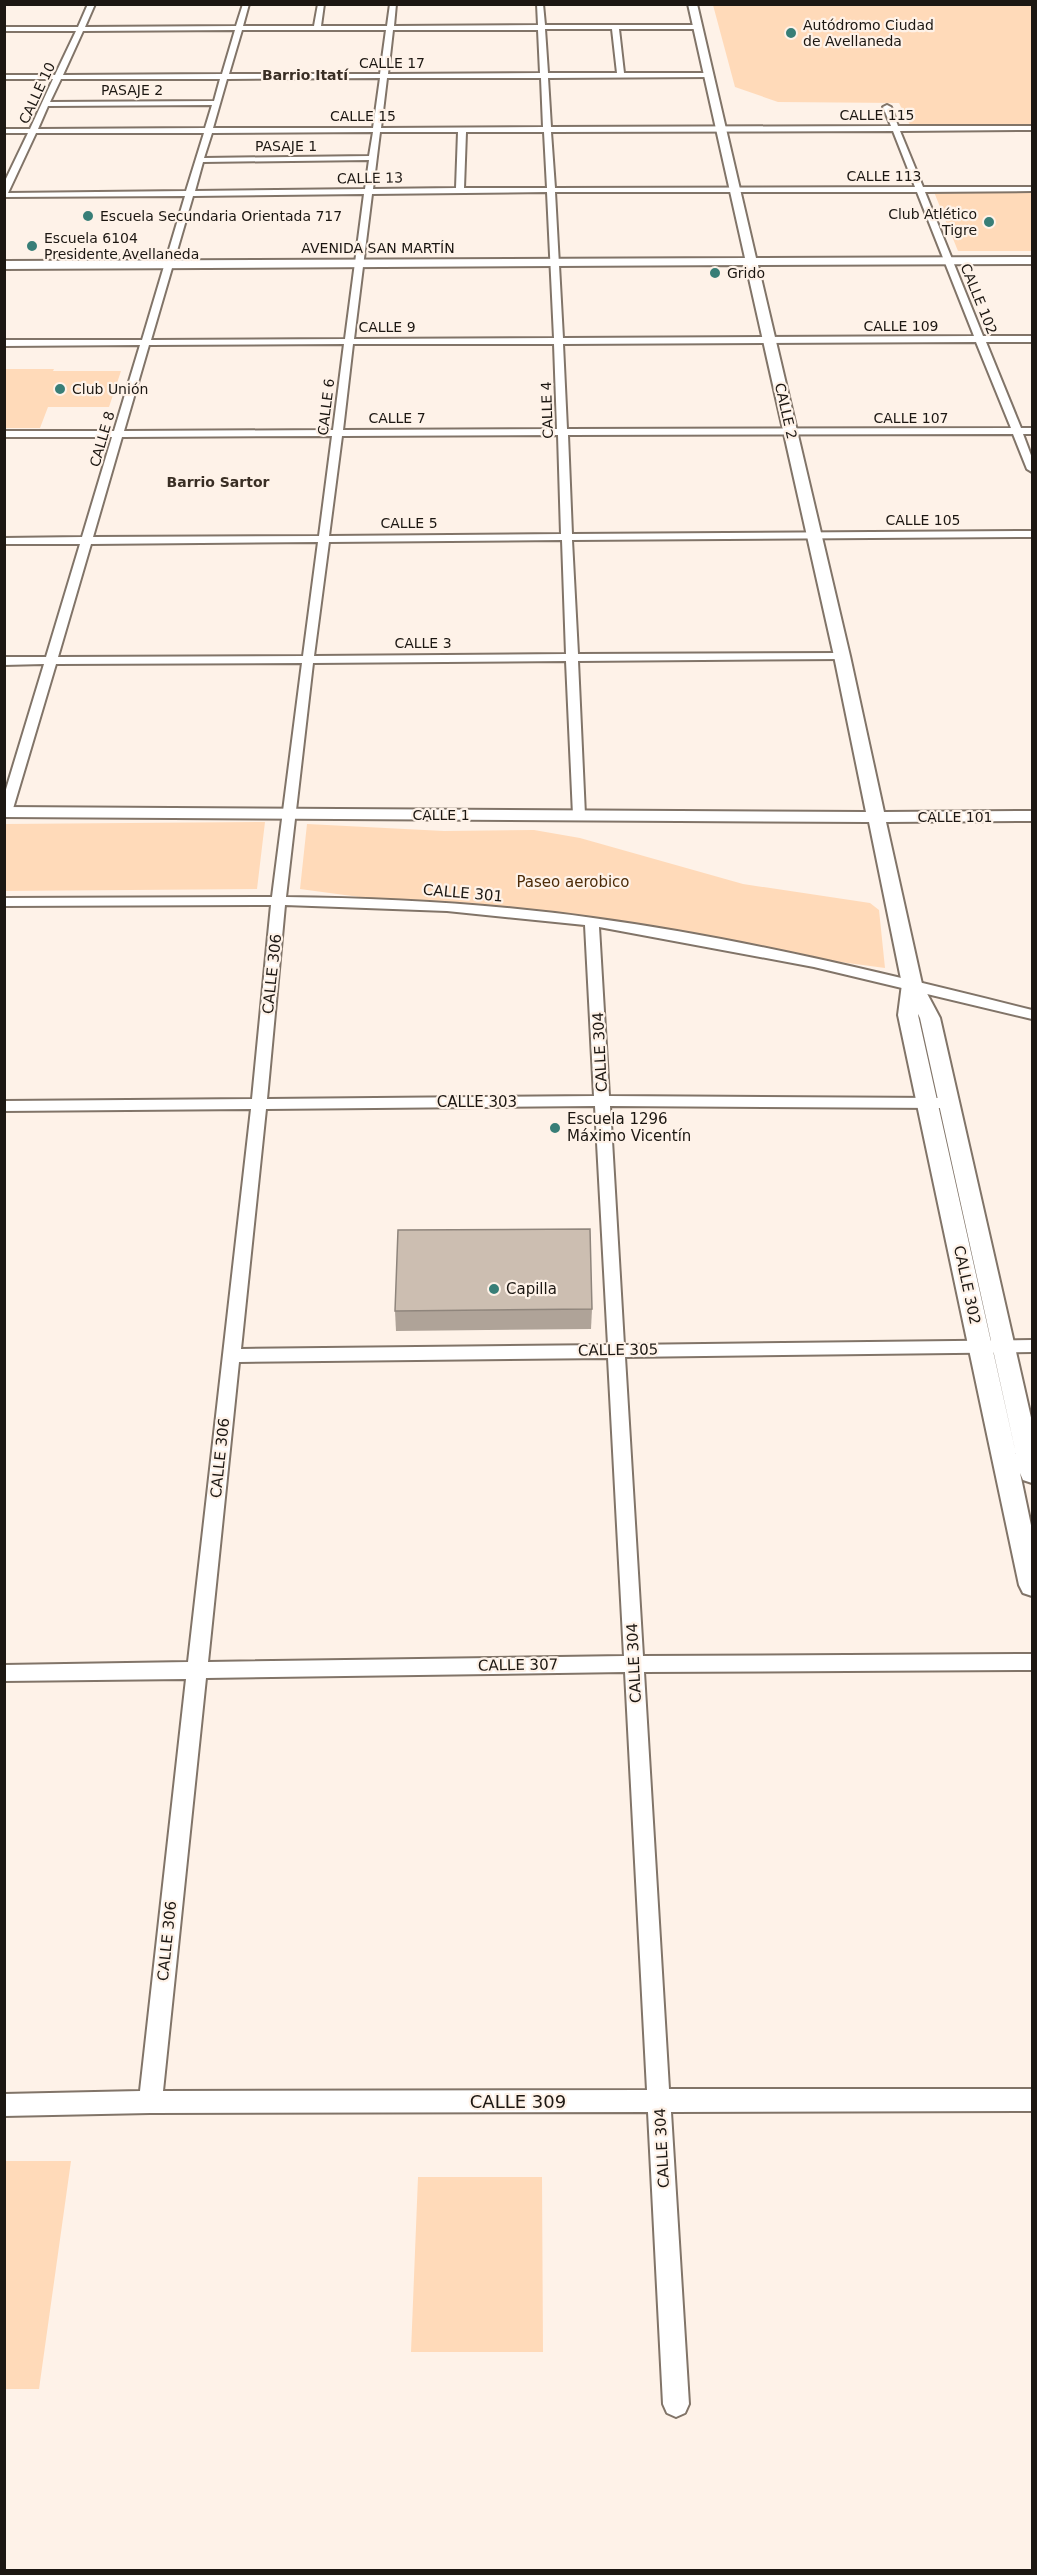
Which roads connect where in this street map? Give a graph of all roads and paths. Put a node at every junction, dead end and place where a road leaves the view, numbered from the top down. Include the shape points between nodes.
1 (92, 4) edge
2 (246, 4) edge
3 (321, 4) edge
4 (393, 4) edge
5 (540, 4) edge
6 (692, 4) edge
7 (389, 27) junction
8 (542, 27) junction
9 (615, 27) junction
10 (698, 27) junction
11 (239, 28) junction
12 (317, 28) junction
13 (81, 29) junction
14 (5, 31) edge
15 (383, 75) junction
16 (544, 75) junction
17 (621, 75) junction
18 (708, 75) junction
19 (225, 76) junction
20 (4, 77) edge
21 (59, 77) junction
22 (217, 103) junction
23 (47, 104) junction
24 (887, 107) dead end
25 (721, 128) junction
26 (897, 128) junction
27 (1032, 128) edge
28 (462, 129) junction
29 (547, 129) junction
30 (209, 130) junction
31 (376, 130) junction
32 (4, 131) edge
33 (34, 131) junction
34 (372, 159) junction
35 (201, 160) junction
36 (921, 189) junction
37 (1032, 189) edge
38 (551, 190) junction
39 (735, 190) junction
40 (460, 191) junction
41 (368, 192) junction
42 (4, 194) edge
43 (190, 194) junction
44 (1032, 260) edge
45 (752, 261) junction
46 (949, 261) junction
47 (555, 262) junction
48 (359, 263) junction
49 (170, 264) junction
50 (4, 265) edge
51 (769, 339) junction
52 (980, 339) junction
53 (1032, 339) edge
54 (558, 340) junction
55 (348, 341) junction
56 (4, 342) edge
57 (145, 342) junction
58 (561, 431) junction
59 (790, 431) junction
60 (1017, 431) junction
61 (1032, 431) edge
62 (336, 432) junction
63 (4, 434) edge
64 (117, 434) junction
65 (1032, 469) edge
66 (1032, 534) edge
67 (814, 535) junction
68 (566, 537) junction
69 (323, 538) junction
70 (4, 541) edge
71 (87, 541) junction
72 (842, 656) junction
73 (307, 658) junction
74 (572, 658) junction
75 (4, 661) edge
76 (51, 661) junction
77 (5, 812) edge
78 (288, 814) junction
79 (579, 815) junction
80 (1032, 816) edge
81 (878, 817) junction
82 (280, 901) junction
83 (4, 902) edge
84 (592, 922) junction
85 (912, 984) junction
86 (1032, 1014) edge
87 (602, 1101) junction
88 (938, 1103) junction
89 (259, 1104) junction
90 (4, 1106) edge
91 (1032, 1346) edge
92 (980, 1347) junction
93 (1004, 1347) junction
94 (616, 1350) junction
95 (231, 1356) junction
96 (1032, 1473) edge
97 (1032, 1585) edge
98 (1032, 1662) edge
99 (634, 1664) junction
100 (197, 1669) junction
101 (4, 1673) edge
102 (1032, 2100) edge
103 (150, 2102) junction
104 (659, 2102) junction
105 (4, 2105) edge
106 (676, 2404) dead end

1 - 13 street, CALLE 10
2 - 11 street, CALLE 8
3 - 12 street
4 - 7 street, CALLE 6
5 - 8 street, CALLE 4
6 - 10 street, CALLE 2
7 - 8 street
7 - 12 street
7 - 15 street, CALLE 6
8 - 9 street
8 - 16 street, CALLE 4
9 - 10 street
9 - 17 street
10 - 18 street, CALLE 2
11 - 12 street
11 - 13 street
11 - 19 street, CALLE 8
13 - 14 street
13 - 21 street, CALLE 10
15 - 16 street, CALLE 17
15 - 19 street, CALLE 17
15 - 31 street, CALLE 6
16 - 17 street, CALLE 17
16 - 29 street, CALLE 4
17 - 18 street, CALLE 17
18 - 25 street, CALLE 2
19 - 21 street, CALLE 17
19 - 22 street, CALLE 8
20 - 21 street, CALLE 17
21 - 23 street, CALLE 10
22 - 23 street, PASAJE 2
22 - 30 street, CALLE 8
23 - 33 street, CALLE 10
24 - 26 street, CALLE 102
25 - 26 street, CALLE 115
25 - 29 street, CALLE 15
25 - 39 street, CALLE 2
26 - 27 street, CALLE 115
26 - 36 street, CALLE 102
28 - 29 street, CALLE 15
28 - 31 street, CALLE 15
28 - 40 street
29 - 38 street, CALLE 4
30 - 31 street, CALLE 15
30 - 33 street, CALLE 15
30 - 35 street, CALLE 8
31 - 34 street, CALLE 6
32 - 33 street, CALLE 15
33 - 42 street, CALLE 10
34 - 35 street, PASAJE 1
34 - 41 street, CALLE 6
35 - 43 street, CALLE 8
36 - 37 street, CALLE 113
36 - 39 street, CALLE 113
36 - 46 street, CALLE 102
38 - 39 street, CALLE 13
38 - 40 street, CALLE 13
38 - 47 street, CALLE 4
39 - 45 street, CALLE 2
40 - 41 street, CALLE 13
41 - 43 street, CALLE 13
41 - 48 street, CALLE 6
42 - 43 street, CALLE 13
43 - 49 street, CALLE 8
44 - 46 street, AVENIDA SAN MARTÍN
45 - 46 street, AVENIDA SAN MARTÍN
45 - 47 street, AVENIDA SAN MARTÍN
45 - 51 street, CALLE 2
46 - 52 street, CALLE 102
47 - 48 street, AVENIDA SAN MARTÍN
47 - 54 street, CALLE 4
48 - 49 street, AVENIDA SAN MARTÍN
48 - 55 street, CALLE 6
49 - 50 street, AVENIDA SAN MARTÍN
49 - 57 street, CALLE 8
51 - 52 street, CALLE 109
51 - 54 street, CALLE 9
51 - 59 street, CALLE 2
52 - 53 street, CALLE 109
52 - 60 street, CALLE 102
54 - 55 street, CALLE 9
54 - 58 street, CALLE 4
55 - 57 street, CALLE 9
55 - 62 street, CALLE 6
56 - 57 street, CALLE 9
57 - 64 street, CALLE 8
58 - 59 street, CALLE 7
58 - 62 street, CALLE 7
58 - 68 street, CALLE 4
59 - 60 street, CALLE 107
59 - 67 street, CALLE 2
60 - 61 street, CALLE 107
60 - 65 street, CALLE 102
62 - 64 street, CALLE 7
62 - 69 street, CALLE 6
63 - 64 street, CALLE 7
64 - 71 street, CALLE 8
66 - 67 street, CALLE 105
67 - 68 street, CALLE 5
67 - 72 street, CALLE 2
68 - 69 street, CALLE 5
68 - 74 street, CALLE 4
69 - 71 street, CALLE 5
69 - 73 street, CALLE 6
70 - 71 street, CALLE 5
71 - 76 street, CALLE 8
72 - 74 street, CALLE 3
72 - 81 street, CALLE 2
73 - 74 street, CALLE 3
73 - 76 street, CALLE 3
73 - 78 street, CALLE 6
74 - 79 street, CALLE 4
75 - 76 street, CALLE 3
76 - 77 street, CALLE 8
77 - 78 street, CALLE 1
78 - 79 street, CALLE 1
78 - 82 street, CALLE 306
79 - 81 street, CALLE 1
80 - 81 street, CALLE 101
81 - 85 street, CALLE 302
82 - 83 street, CALLE 301
82 - 84 street, CALLE 301 via 435,907
82 - 89 street, CALLE 306
84 - 85 street, CALLE 301 via 753,949
84 - 87 street, CALLE 304
85 - 86 street, CALLE 301
85 - 88 street, CALLE 302 via 908,1015
87 - 88 street, CALLE 303
87 - 89 street, CALLE 303
87 - 94 street, CALLE 304
88 - 92 street, CALLE 302
88 - 93 street, CALLE 302
89 - 90 street, CALLE 303
89 - 95 street, CALLE 306
91 - 93 street, CALLE 305
92 - 93 street, CALLE 305
92 - 94 street, CALLE 305
92 - 97 street, CALLE 302
93 - 96 street, CALLE 302
94 - 95 street, CALLE 305
94 - 99 street, CALLE 304
95 - 100 street, CALLE 306
98 - 99 street, CALLE 307
99 - 100 street, CALLE 307
99 - 104 street, CALLE 304
100 - 101 street, CALLE 307
100 - 103 street, CALLE 306
102 - 104 street, CALLE 309
103 - 104 street, CALLE 309
103 - 105 street, CALLE 309
104 - 106 street, CALLE 304

